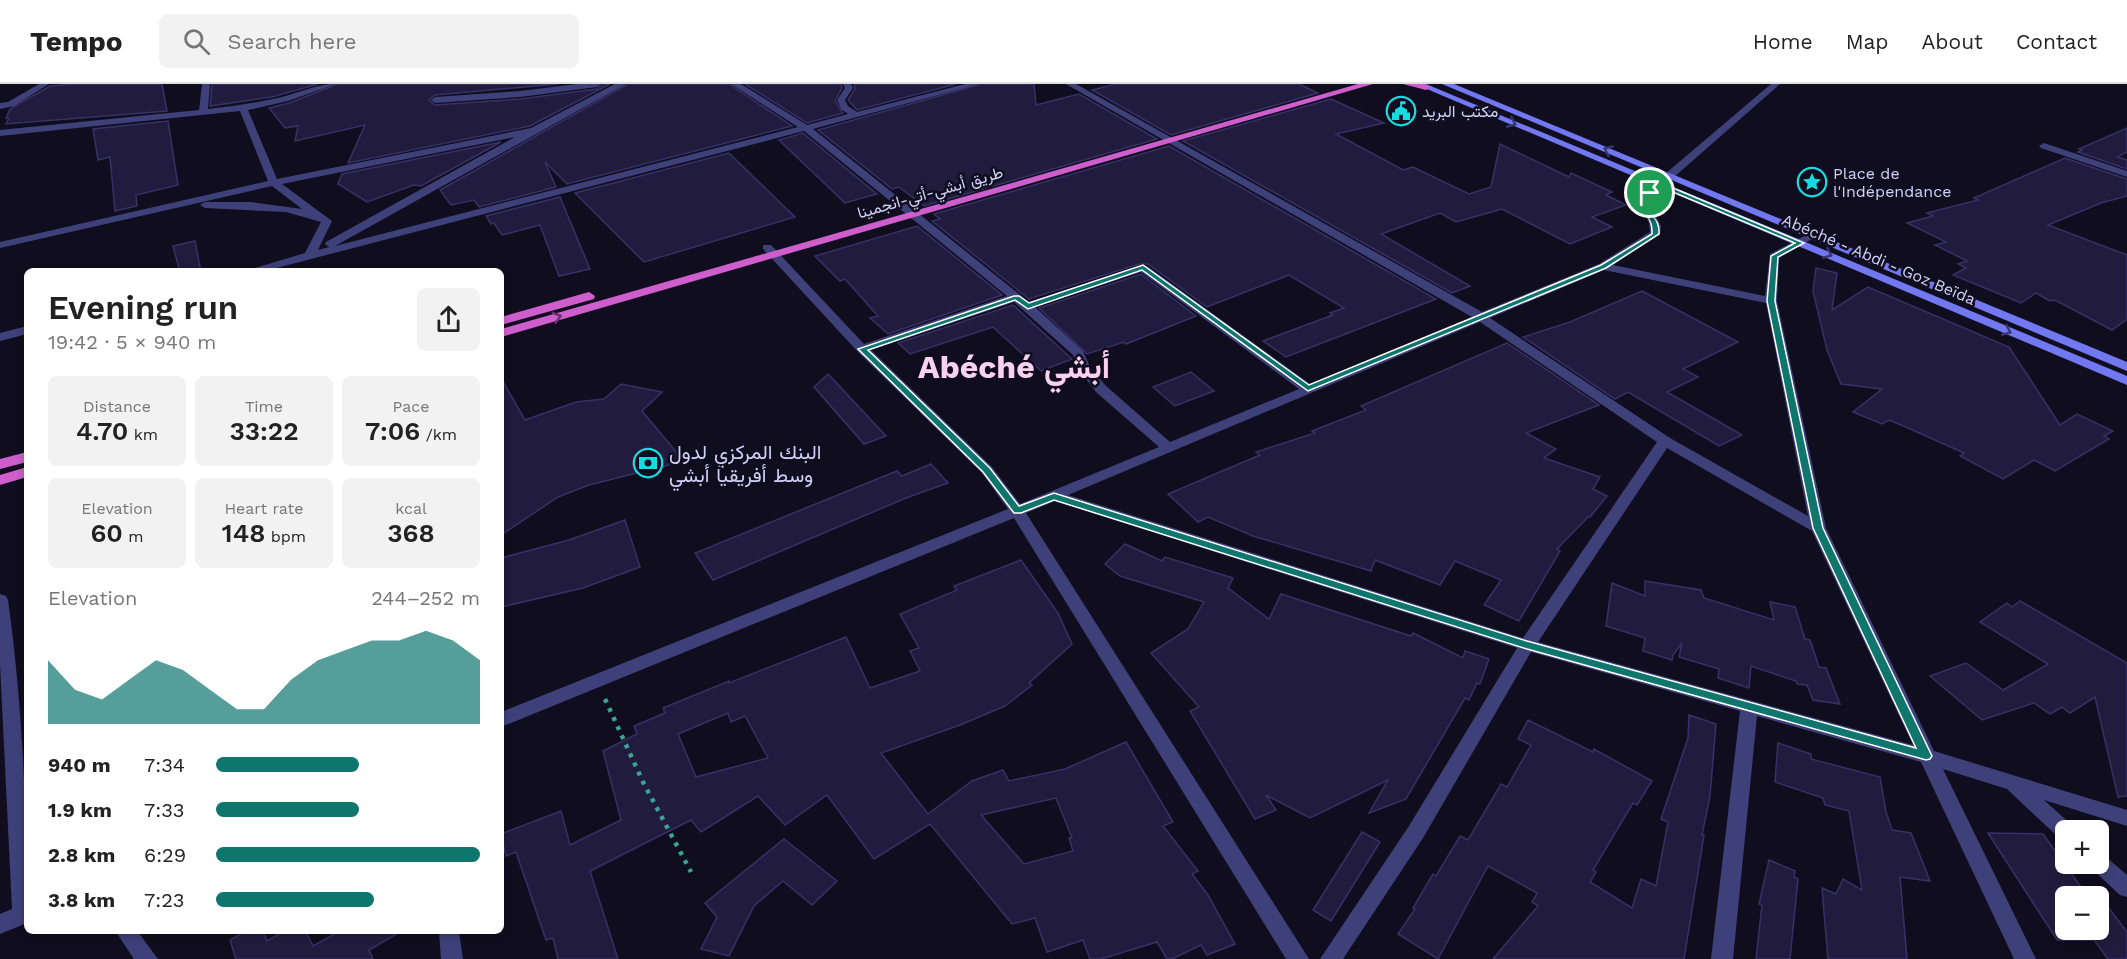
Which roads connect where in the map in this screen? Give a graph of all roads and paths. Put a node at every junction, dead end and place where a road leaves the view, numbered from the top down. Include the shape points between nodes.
1 (45, 84) edge
2 (206, 84) edge
3 (332, 84) edge
4 (597, 84) edge
5 (622, 84) edge
6 (735, 84) edge
7 (847, 84) edge
8 (975, 84) edge
9 (1070, 84) edge
10 (1337, 84) edge
11 (1369, 84) edge
12 (1408, 84) edge
13 (1446, 84) edge
14 (1776, 84) edge
15 (1423, 86) edge
16 (316, 87) edge
17 (435, 100) dead end
18 (0, 106) edge
19 (243, 108) junction
20 (203, 112) junction
21 (856, 115) junction
22 (806, 128) junction
23 (534, 130) junction
24 (0, 133) edge
25 (1167, 138) junction
26 (2044, 146) dead end
27 (2127, 174) edge
28 (1669, 176) junction
29 (1654, 182) junction
30 (274, 183) junction
31 (175, 205) junction
32 (908, 212) junction
33 (316, 214) junction
34 (1806, 239) junction
35 (0, 245) edge
36 (770, 250) junction
37 (310, 255) junction
38 (1603, 266) junction
39 (261, 268) edge
40 (1017, 297) junction
41 (1771, 301) junction
42 (1028, 306) junction
43 (1481, 317) junction
44 (504, 320) edge
45 (24, 331) edge
46 (504, 332) edge
47 (0, 337) edge
48 (862, 349) junction
49 (2127, 367) edge
50 (2127, 381) edge
51 (1308, 388) junction
52 (1665, 441) junction
53 (1167, 447) junction
54 (24, 458) edge
55 (0, 464) edge
56 (24, 473) edge
57 (0, 480) edge
58 (1054, 496) junction
59 (1018, 511) junction
60 (1818, 528) junction
61 (0, 600) edge
62 (1527, 645) junction
63 (5, 676) edge
64 (598, 682) junction
65 (1749, 707) junction
66 (504, 719) edge
67 (1926, 756) junction
68 (2011, 782) junction
69 (2127, 818) edge
70 (2055, 822) edge
71 (691, 872) dead end
72 (2109, 872) edge
73 (2127, 888) edge
74 (24, 902) edge
75 (24, 914) edge
76 (0, 924) edge
77 (128, 934) edge
78 (449, 934) edge
79 (147, 959) edge
80 (452, 959) edge
81 (1298, 959) edge
82 (1331, 959) edge
83 (1722, 959) edge
84 (2025, 959) edge

1 - 18 street via 11,104
2 - 20 street
3 - 16 street
4 - 17 street
5 - 23 street
6 - 22 street
7 - 21 street via 844,107
8 - 21 street
9 - 25 street
10 - 25 highway
11 - 25 highway, طريق أبشي-أتي-انجمينا
12 - 15 highway
28 -> 13 main road
14 - 28 street
15 -> 29 main road, Abéché - Abdi - Goz Beïda
16 - 19 street
19 - 20 street
19 - 30 street
20 - 24 street
21 - 22 street
22 - 32 street
22 - 37 street
23 - 30 street
23 - 37 street
25 - 32 highway, طريق أبشي-أتي-انجمينا
25 - 43 street
26 - 27 street
28 - 29 street
28 - 34 main road
29 - 34 main road, Abéché - Abdi - Goz Beïda
29 - 38 street via 1645,203 1656,224 1655,234
30 - 31 street
30 - 33 street
31 - 33 street via 238,205
31 - 35 street
32 - 36 highway, طريق أبشي-أتي-انجمينا
32 - 40 street
33 - 37 street via 327,221
34 - 41 street via 1774,256
34 - 49 main road
34 -> 50 main road, Abéché - Abdi - Goz Beïda
36 - 44 highway
46 -> 36 highway, طريق أبشي-أتي-انجمينا
36 - 48 street
37 - 39 street
38 - 41 street
38 - 43 street
40 - 42 street
40 - 48 street
41 - 60 street
42 - 51 street via 1143,267
42 - 53 street via 1079,354 1085,370 1101,389
43 - 51 street
43 - 52 street
45 - 47 street
48 - 59 street via 987,470
51 - 53 street
52 - 60 street
52 - 62 street
53 - 58 street
54 - 55 highway
56 - 57 highway
58 - 59 street
58 - 62 street
59 - 64 street
59 - 81 street
60 - 67 street
61 - 63 street
62 - 65 street
62 - 82 street via 1416,832
63 - 74 street
64 - 66 street
64 - 71 path via 643,782
65 - 67 street
65 - 83 street
67 - 68 street
67 - 84 street
68 - 69 street
68 - 70 street
72 - 73 street
75 - 76 street
77 - 79 street
78 - 80 street

